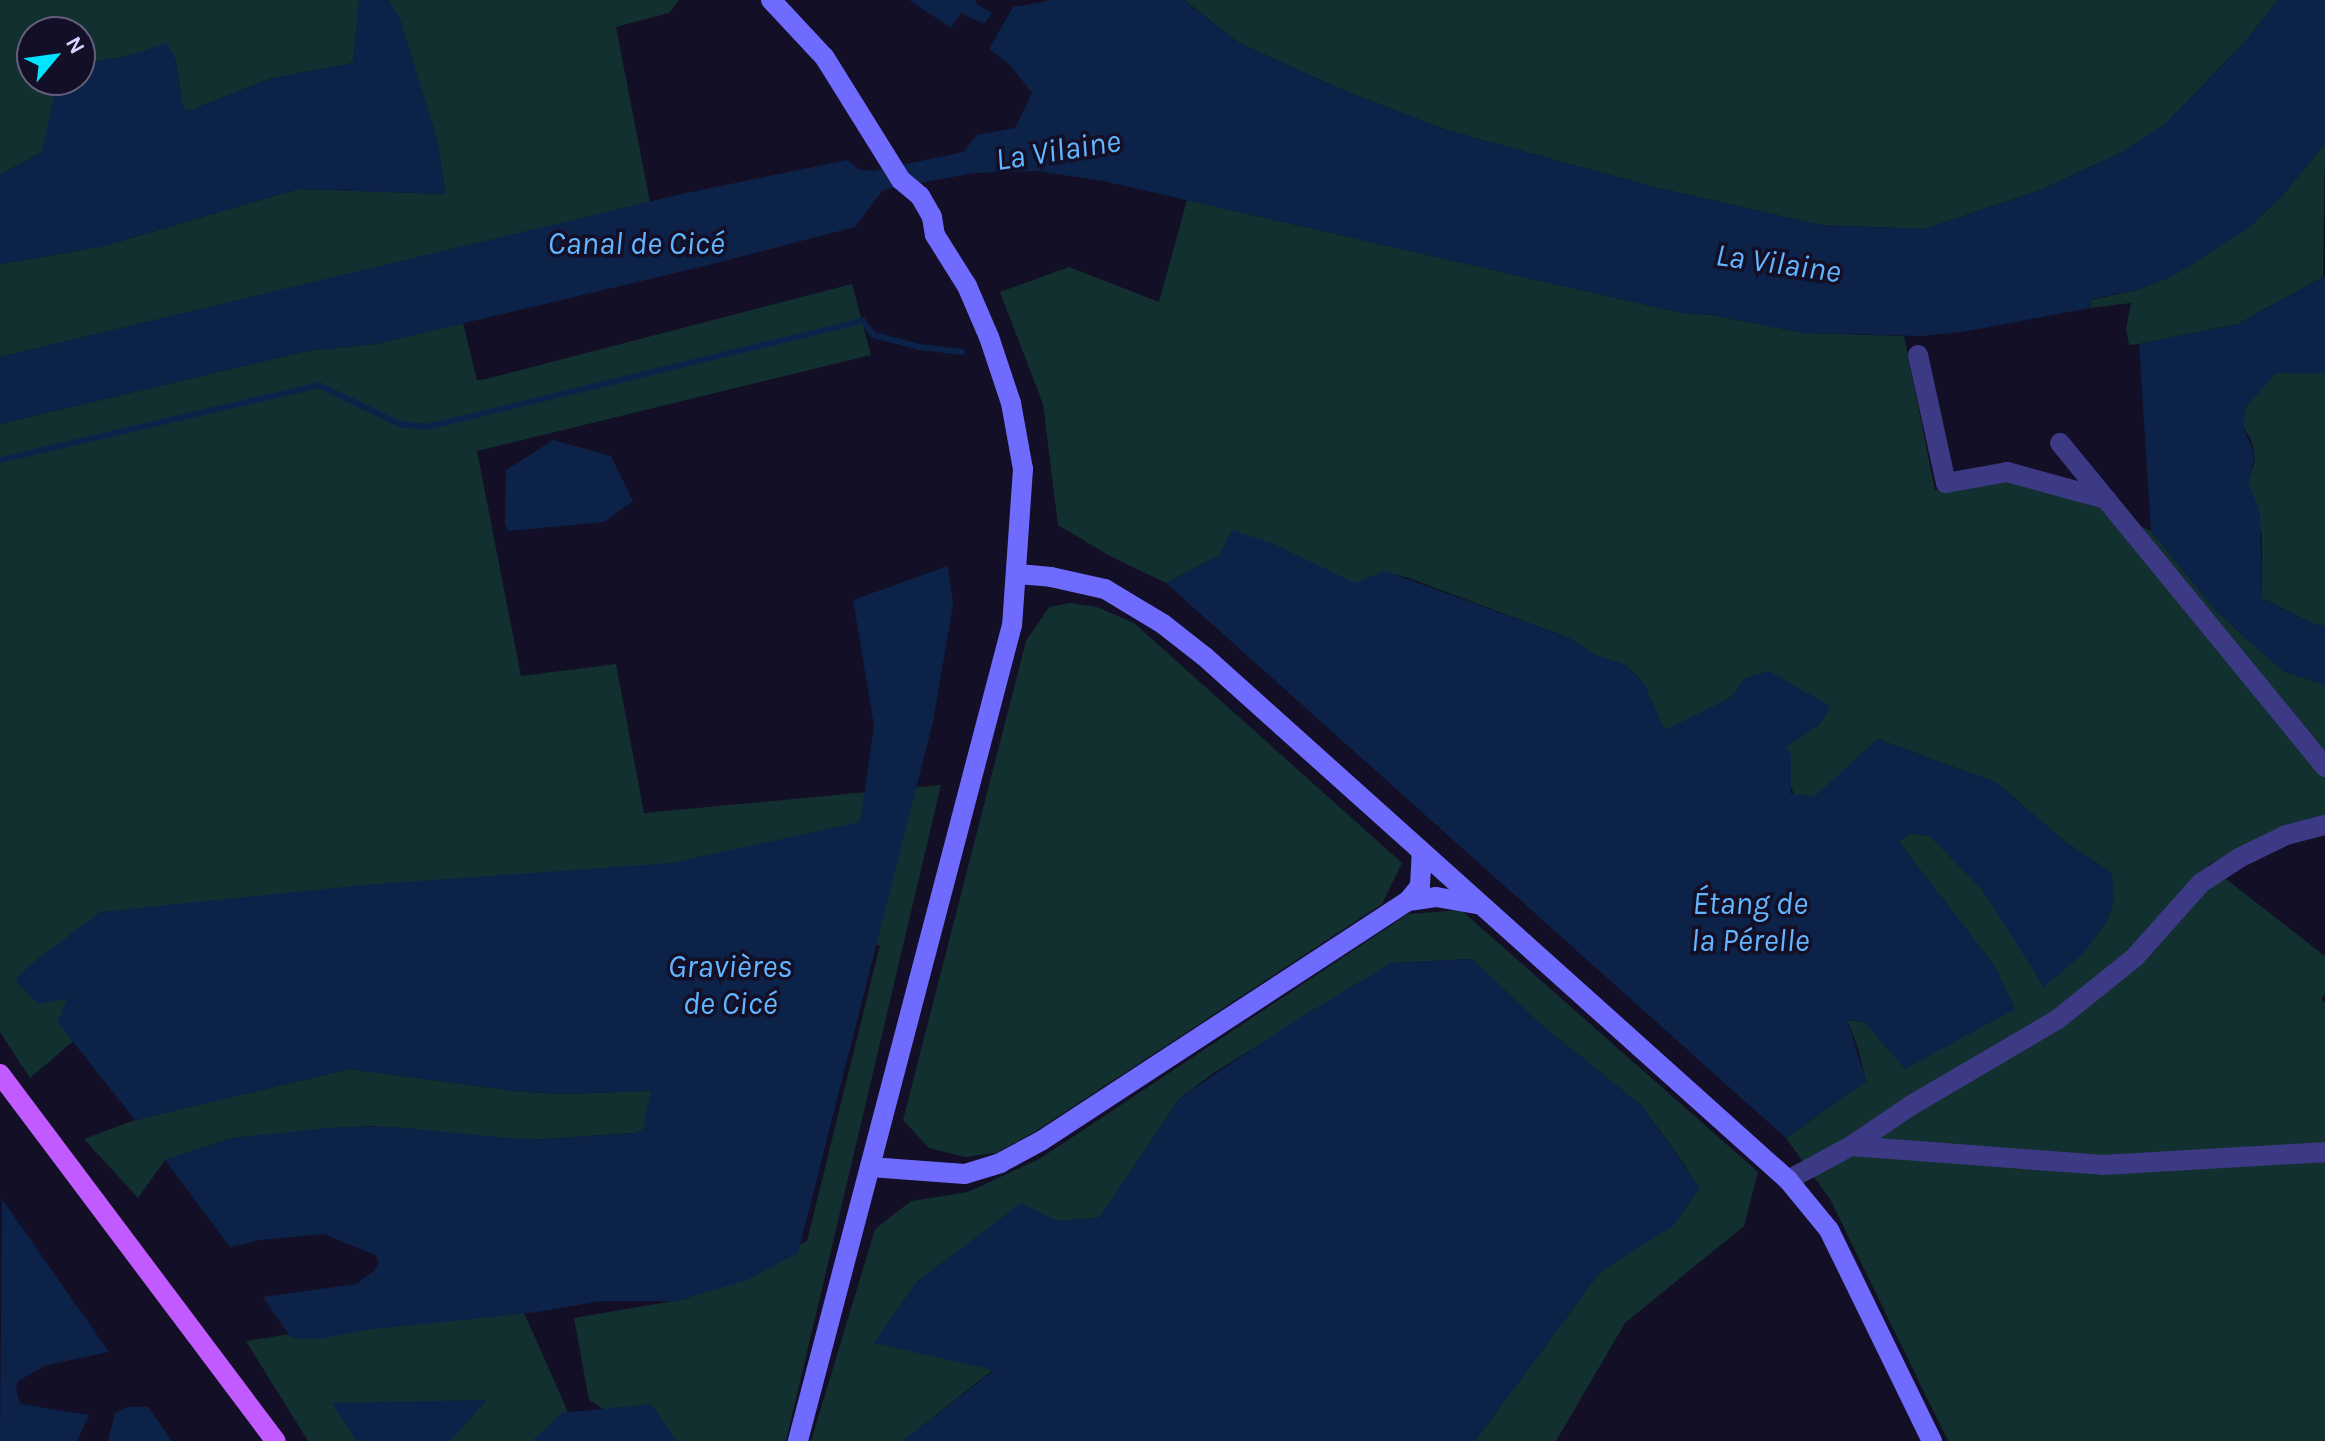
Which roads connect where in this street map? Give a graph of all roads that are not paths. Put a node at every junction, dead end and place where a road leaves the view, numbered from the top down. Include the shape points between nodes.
1 (771, 0) edge
2 (1918, 355) dead end
3 (2060, 443) dead end
4 (2106, 499) junction
5 (1018, 574) junction
6 (2325, 767) edge
7 (2325, 825) edge
8 (1422, 852) junction
9 (1408, 901) junction
10 (1477, 904) junction
11 (0, 1074) edge
12 (1851, 1146) junction
13 (2325, 1152) edge
14 (870, 1167) junction
15 (1788, 1180) junction
16 (276, 1441) edge
17 (798, 1441) edge
18 (1932, 1441) edge

1 - 5 main road via 825,58 901,180 920,196 989,337 1011,403 1023,469
2 - 4 street via 1946,483 2007,472
3 - 4 street
4 - 6 street
5 - 8 main road via 1105,589 1163,624
5 - 14 main road via 1012,625
7 - 12 street via 2286,835 2201,883 2135,957 2058,1019
8 - 9 main road via 1420,886
8 - 10 main road via 1453,875
9 - 10 main road via 1436,897
9 - 14 main road via 1000,1163 965,1174
10 - 15 main road
11 - 16 main road
12 - 13 street via 2102,1165
12 - 15 street
14 - 17 main road
15 - 18 main road via 1829,1230

